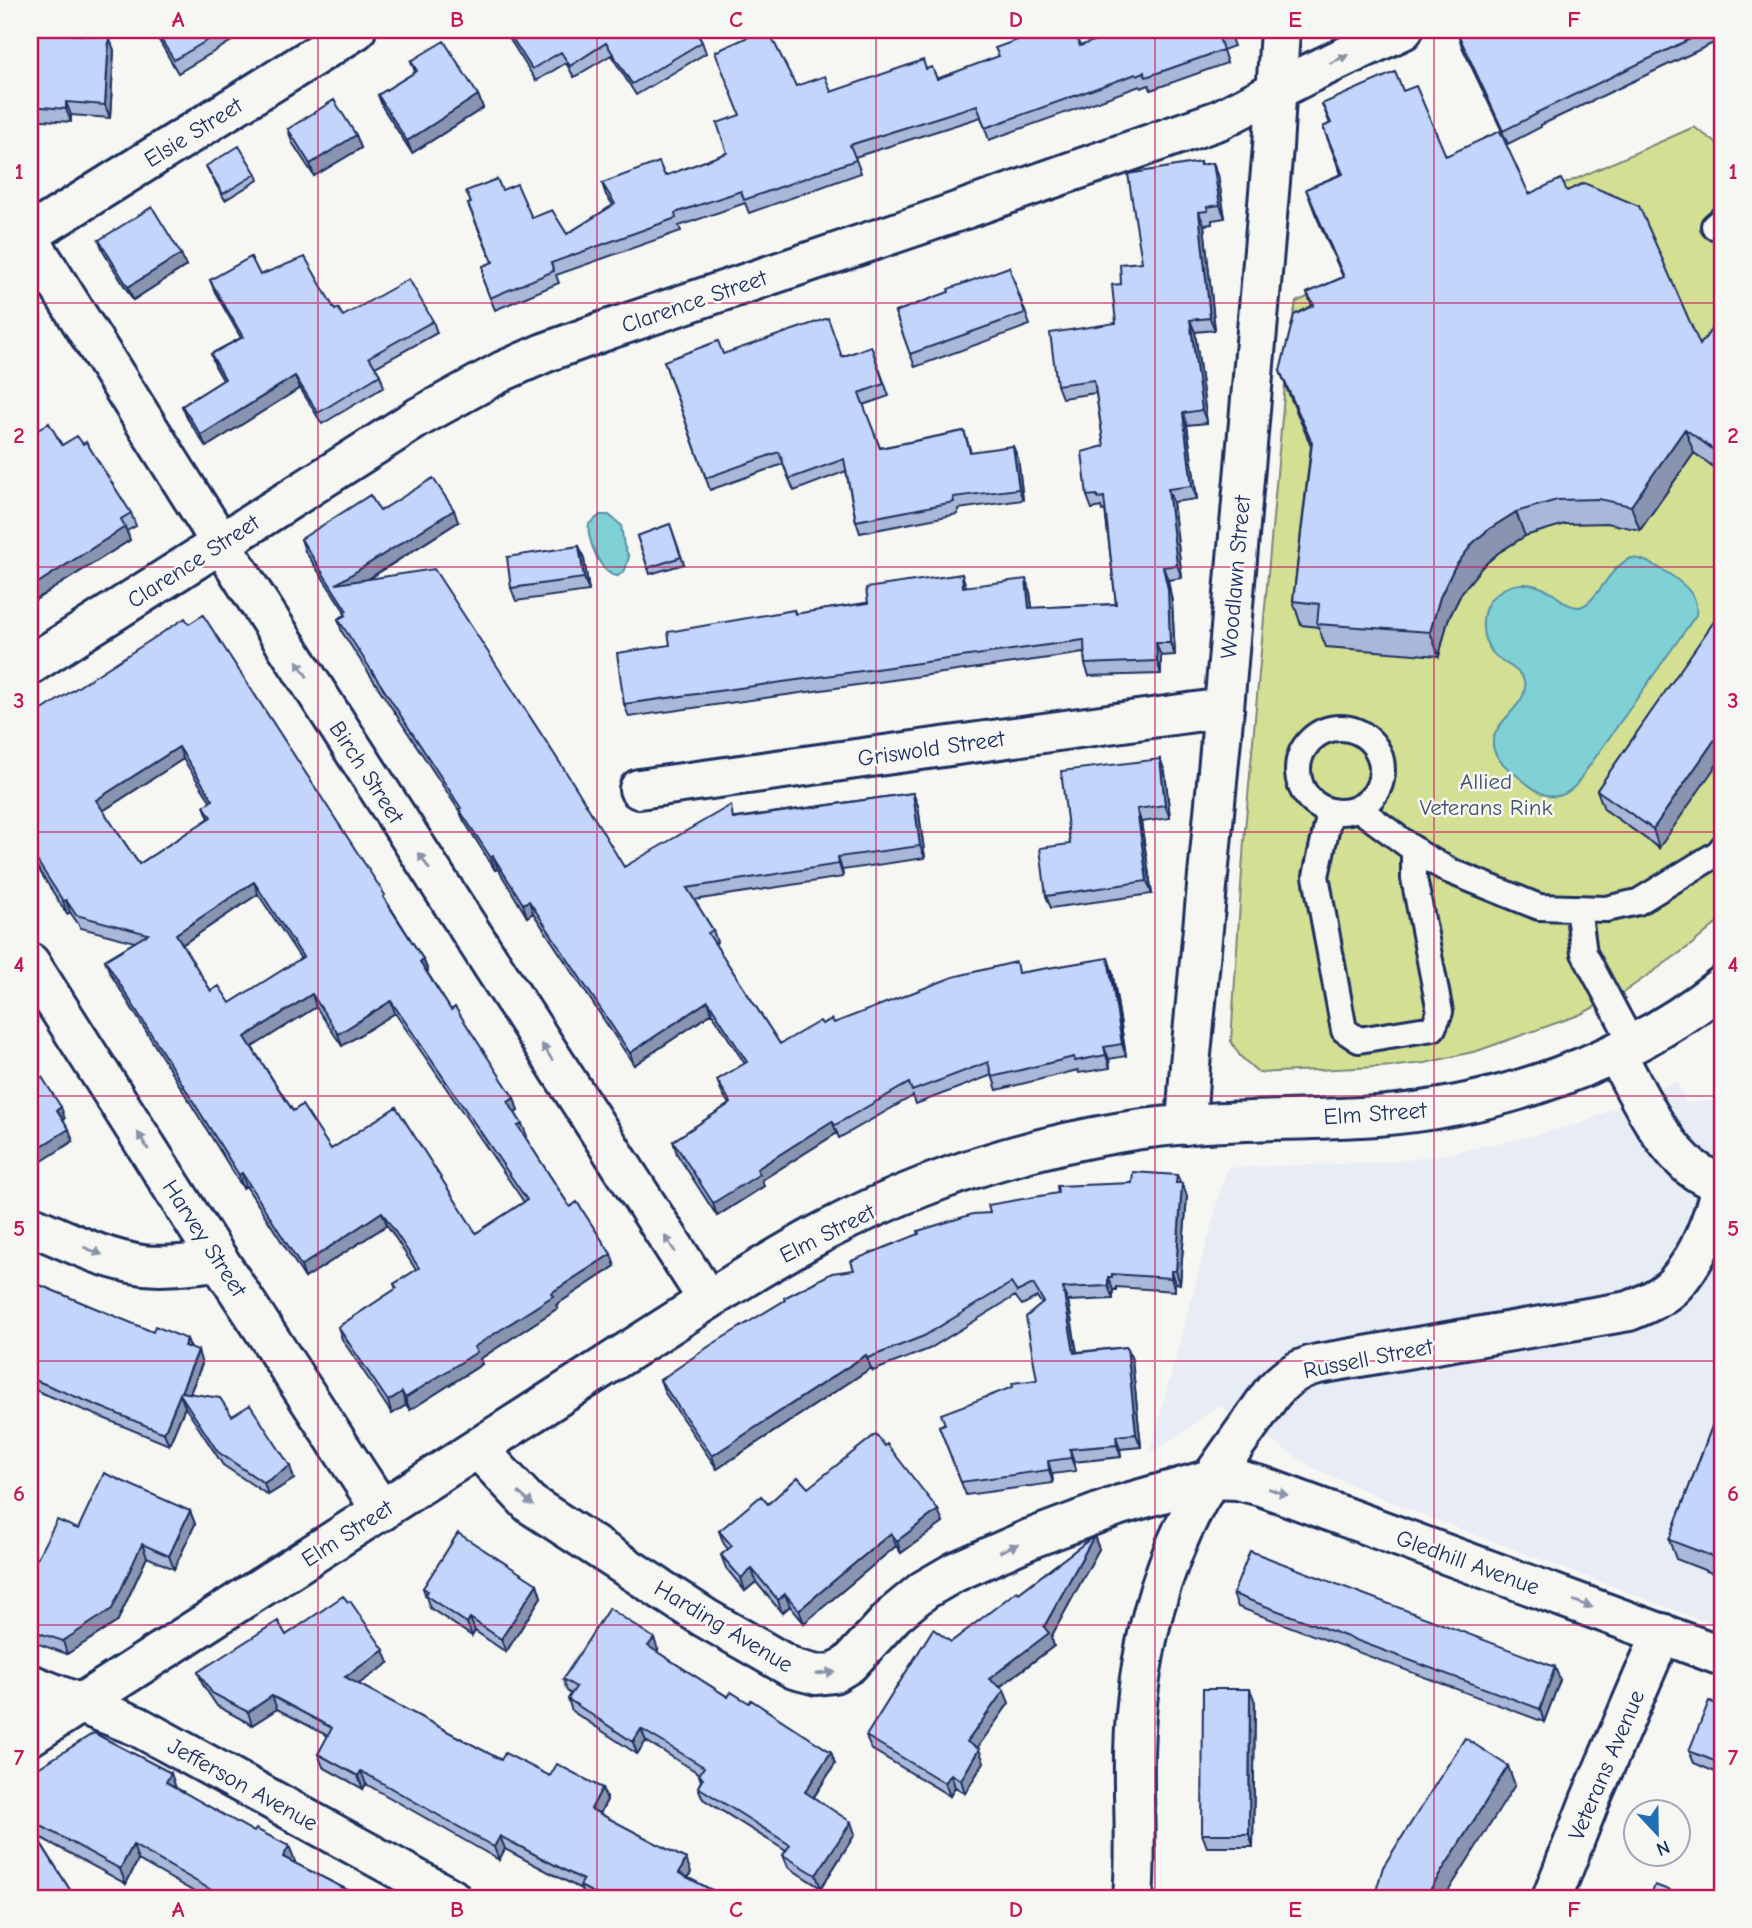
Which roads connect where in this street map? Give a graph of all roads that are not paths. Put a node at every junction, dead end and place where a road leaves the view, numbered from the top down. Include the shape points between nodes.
1 (356, 30) edge
2 (1280, 30) edge
3 (1403, 30) edge
4 (1278, 89) junction
5 (30, 234) edge
6 (30, 240) edge
7 (220, 542) junction
8 (30, 666) edge
9 (1224, 708) junction
10 (639, 789) dead end
11 (1359, 808) junction
12 (1330, 812) junction
13 (1722, 848) edge
14 (1414, 849) junction
15 (1578, 908) junction
16 (30, 963) edge
17 (1722, 986) edge
18 (1624, 1049) junction
19 (1186, 1125) junction
20 (1722, 1185) edge
21 (30, 1225) edge
22 (219, 1261) junction
23 (708, 1300) junction
24 (479, 1450) junction
25 (1211, 1479) junction
26 (382, 1511) junction
27 (1662, 1633) junction
28 (1722, 1656) edge
29 (30, 1684) edge
30 (79, 1705) junction
31 (30, 1736) edge
32 (451, 1898) edge
33 (1133, 1898) edge
34 (1552, 1898) edge

1 - 5 street, Elsie Street
2 - 4 street, Woodlawn Street
4 -> 3 street, Clarence Street
4 - 7 street, Clarence Street via 1219,120 544,353 456,395
4 - 9 street, Woodlawn Street
6 - 7 street, Birch Street
7 - 8 street, Clarence Street
23 -> 7 street, Birch Street
9 - 10 street, Griswold Street
9 - 19 street, Woodlawn Street
11 - 12 lane
11 - 12 lane via 1380,788 1382,758 1365,735 1336,728 1310,741 1297,767 1306,796
11 - 14 lane
12 - 14 lane via 1316,876 1345,1030 1359,1040 1433,1028 1440,1012 1414,878
13 - 15 lane via 1638,902 1606,909
14 - 15 lane via 1450,871 1539,906
15 - 18 lane via 1584,953
22 -> 16 street, Harvey Street
17 - 18 street, Elm Street
18 - 19 street, Elm Street via 1544,1082 1455,1106 1373,1116
18 - 20 street, Russell Street via 1641,1101 1675,1152 1693,1169
19 - 23 street, Elm Street via 1054,1146 947,1178 823,1232
20 - 25 street, Russell Street via 1716,1209 1688,1266 1676,1283 1654,1300 1605,1316 1311,1365 1280,1383
21 -> 22 street via 129,1262 156,1266
22 - 26 street, Harvey Street
23 - 24 street, Elm Street
24 -> 25 street, Harding Avenue via 530,1504 705,1618 794,1669 817,1675 834,1673 849,1664 895,1614 955,1572 1120,1505
24 - 26 street, Elm Street
25 -> 27 street, Gledhill Avenue via 1261,1486
25 - 33 street, Russell Street via 1178,1537 1143,1663 1134,1754
26 - 30 street, Elm Street
27 - 28 street, Gledhill Avenue
27 - 34 street, Veterans Avenue
29 - 30 street, Jefferson Avenue
30 - 31 street, Elm Street
30 - 32 street, Jefferson Avenue via 137,1726

